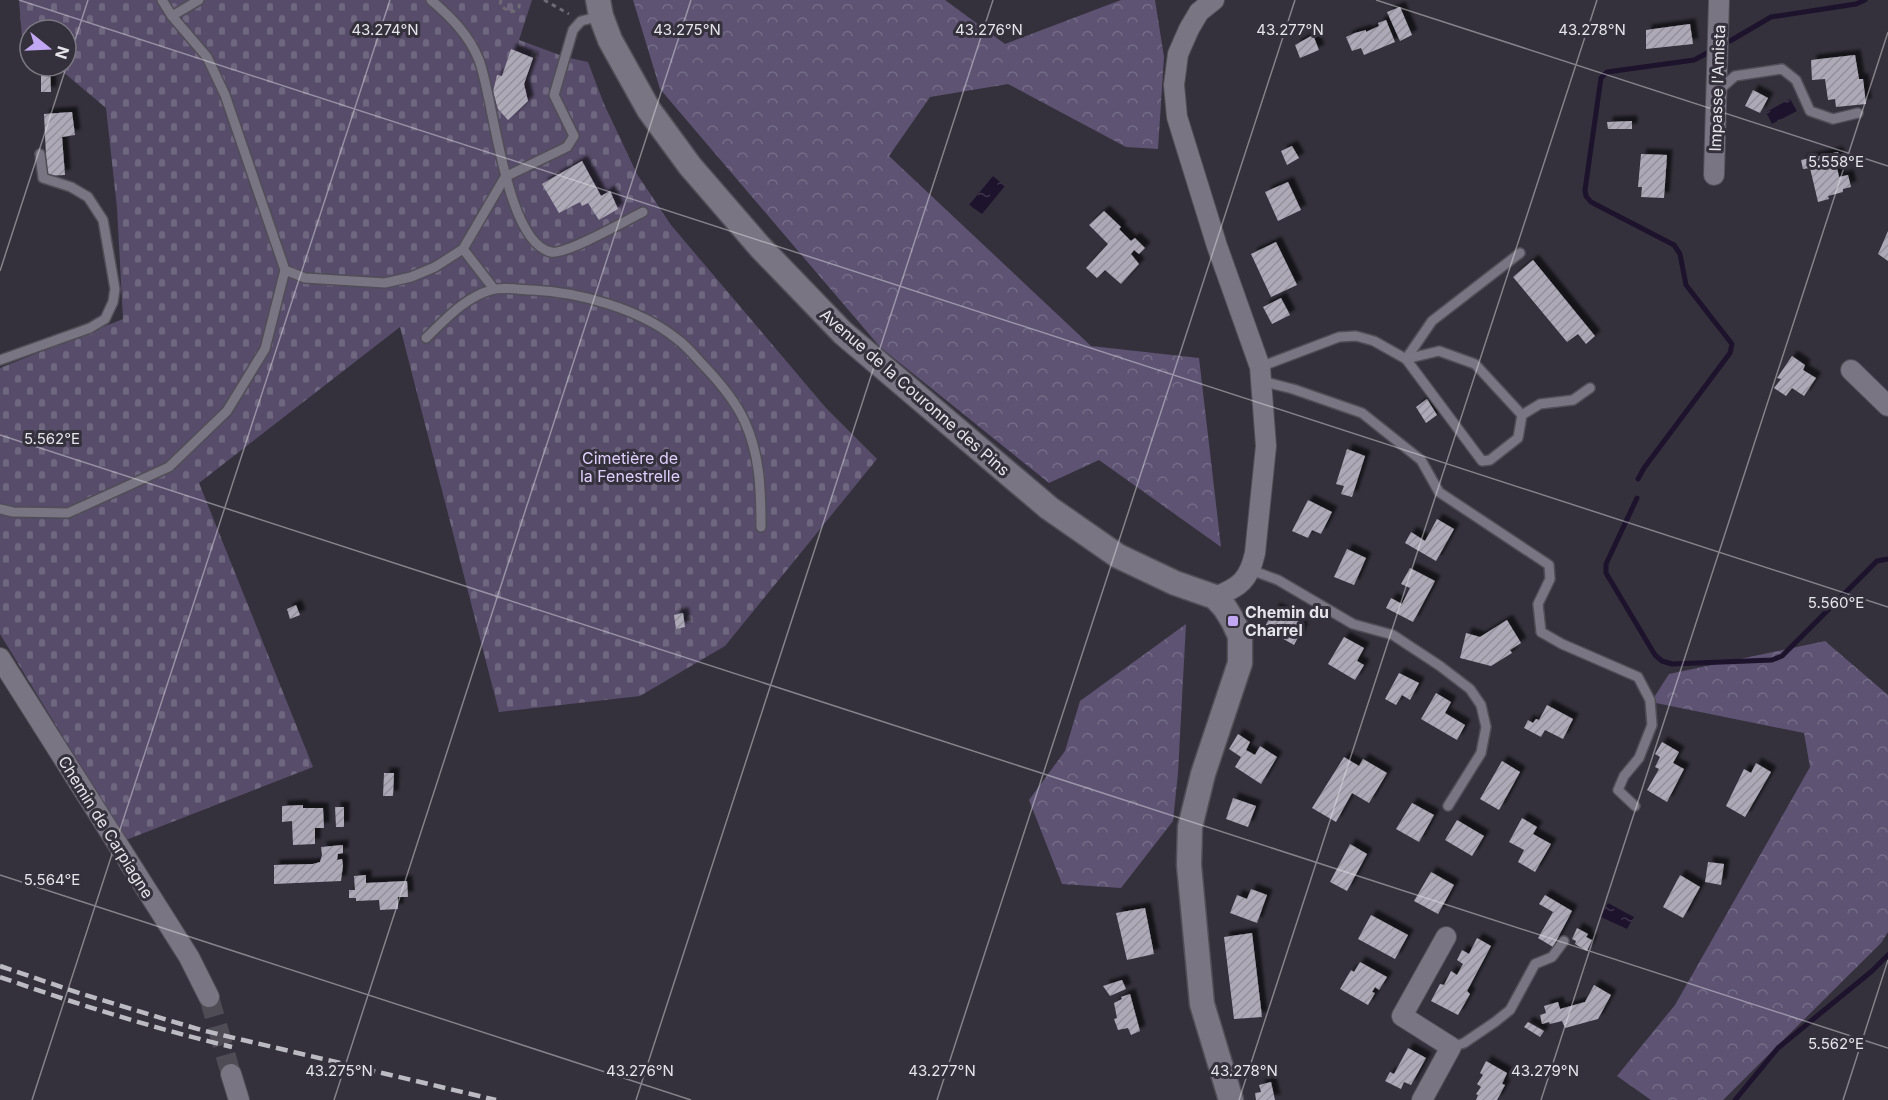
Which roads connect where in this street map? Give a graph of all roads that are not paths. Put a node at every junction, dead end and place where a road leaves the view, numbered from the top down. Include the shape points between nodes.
1 (162, 0) edge
2 (199, 0) edge
3 (431, 0) edge
4 (1214, 0) edge
5 (1719, 0) edge
6 (593, 12) edge
7 (172, 16) junction
8 (1717, 91) junction
9 (1858, 114) dead end
10 (40, 154) dead end
11 (1714, 175) dead end
12 (505, 177) junction
13 (643, 212) dead end
14 (463, 249) junction
15 (1520, 253) dead end
16 (285, 270) junction
17 (494, 289) junction
18 (426, 338) dead end
19 (1406, 358) junction
20 (0, 360) edge
21 (1851, 370) dead end
22 (1260, 374) junction
23 (1590, 388) dead end
24 (1888, 406) edge
25 (1522, 415) junction
26 (0, 509) edge
27 (761, 527) dead end
28 (1251, 570) junction
29 (1215, 597) junction
30 (0, 658) edge
31 (1448, 806) dead end
32 (1635, 806) dead end
33 (1446, 937) dead end
34 (1563, 941) dead end
35 (209, 997) tunnel mouth
36 (1451, 1047) junction
37 (231, 1074) tunnel mouth
38 (239, 1100) edge
39 (1231, 1100) edge
40 (1422, 1100) edge

1 - 7 lane
2 - 7 lane
3 - 12 lane via 459,26 480,63
4 - 22 street via 1199,12 1178,54 1174,85 1177,117
5 - 8 street, Impasse l'Amista
6 - 12 lane via 573,30 554,95 574,136 567,147
6 - 29 street, Avenue de la Couronne des Pins via 649,110 690,166 760,247 843,333 1049,508 1118,556
7 - 16 lane via 207,57 225,95
8 - 9 lane via 1735,76 1782,69 1796,80 1810,111 1833,119
8 - 11 street, Impasse l'Amista
10 - 20 lane via 43,178 88,197 103,220 115,289 113,302 105,319 90,328
12 - 13 lane via 527,233 537,245 552,252 570,248
12 - 14 lane
14 - 16 lane via 419,274 385,283 305,278
14 - 17 lane
15 - 19 lane via 1432,321
16 - 26 lane via 265,349 227,411 169,467 68,513
17 - 18 lane via 471,298
17 - 27 lane via 562,292 607,303 655,324 678,340 722,386 744,421 758,462
19 - 22 lane via 1356,336 1339,338
19 - 25 lane via 1439,351 1475,364
19 - 25 lane via 1482,461 1490,460 1518,438
21 - 24 street
22 - 28 street via 1266,446
22 - 32 lane via 1362,413 1421,460 1439,492 1549,565 1550,579 1538,604 1541,632 1638,677 1650,700 1652,725 1639,758 1618,790
23 - 25 lane via 1573,400 1540,404
28 - 29 street via 1241,585
28 - 31 lane via 1278,580 1353,624 1393,635 1470,689 1481,705 1486,727 1481,753
29 - 39 street via 1240,636 1240,663 1203,774 1190,827 1189,865 1202,1004
30 - 35 street, Chemin de Carpiagne via 189,957
33 - 36 street via 1402,1016
34 - 36 lane via 1552,957 1535,964 1510,1010 1464,1043
36 - 40 street
37 - 38 street

